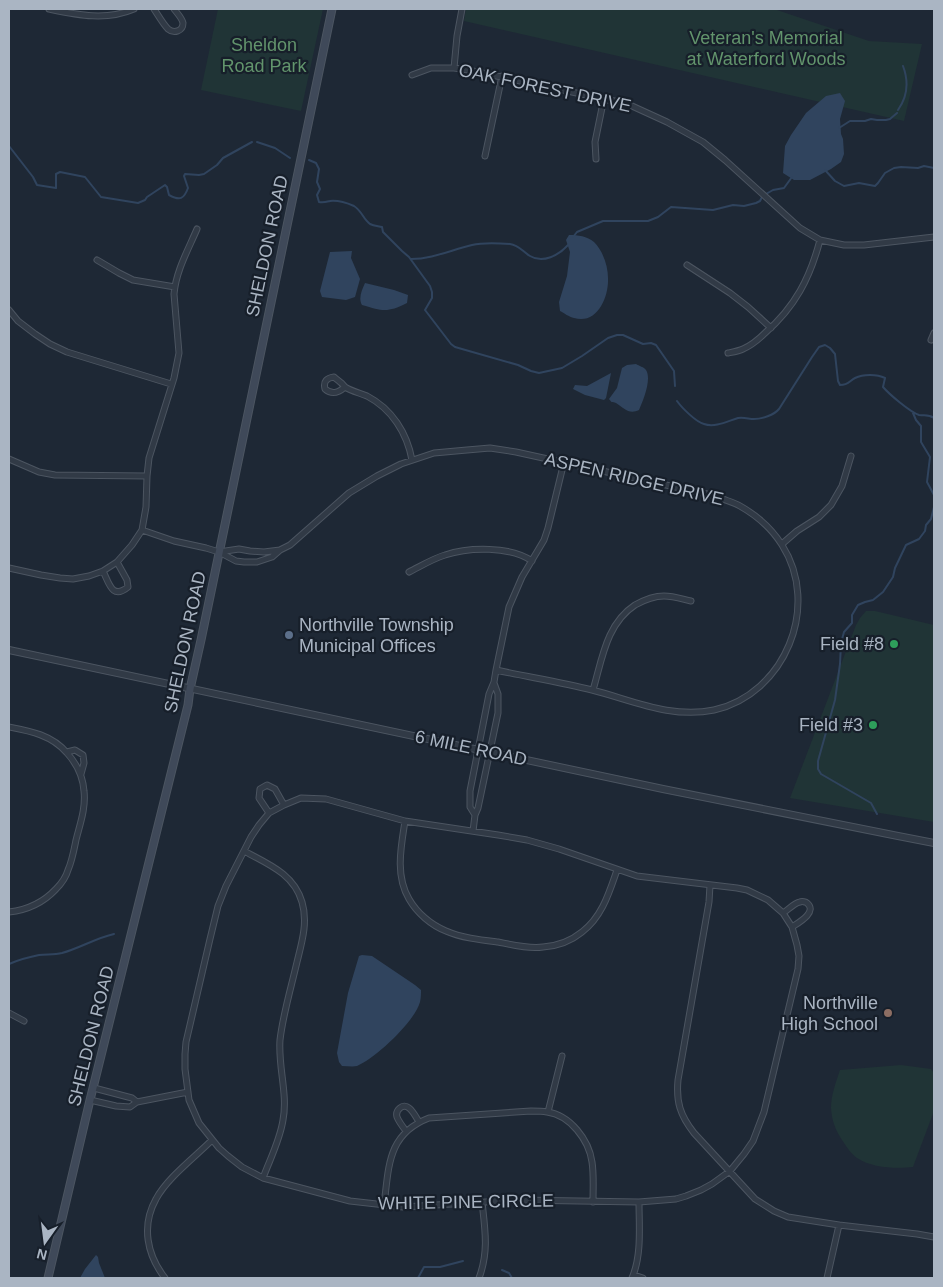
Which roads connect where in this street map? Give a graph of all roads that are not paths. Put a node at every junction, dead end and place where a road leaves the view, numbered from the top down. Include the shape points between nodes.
1 (49, 9) edge
2 (134, 9) edge
3 (154, 9) edge
4 (174, 9) edge
5 (332, 9) edge
6 (462, 9) edge
7 (454, 68) junction
8 (412, 75) dead end
9 (502, 76) junction
10 (604, 98) junction
11 (485, 156) dead end
12 (596, 159) dead end
13 (197, 229) dead end
14 (934, 238) edge
15 (820, 240) junction
16 (97, 260) dead end
17 (687, 265) dead end
18 (175, 287) junction
19 (9, 310) edge
20 (771, 328) junction
21 (934, 333) edge
22 (931, 340) dead end
23 (728, 353) dead end
24 (171, 384) junction
25 (345, 387) dead end
26 (851, 456) dead end
27 (9, 459) edge
28 (412, 460) junction
29 (564, 462) junction
30 (147, 476) junction
31 (142, 530) junction
32 (782, 544) junction
33 (280, 550) junction
34 (219, 552) junction
35 (532, 561) junction
36 (117, 562) junction
37 (9, 568) edge
38 (102, 571) junction
39 (409, 572) dead end
40 (691, 601) dead end
41 (9, 650) edge
42 (496, 670) junction
43 (494, 682) junction
44 (190, 689) junction
45 (593, 690) junction
46 (9, 727) edge
47 (478, 750) junction
48 (66, 752) junction
49 (490, 752) junction
50 (80, 774) junction
51 (284, 805) junction
52 (269, 813) junction
53 (475, 815) junction
54 (406, 821) junction
55 (473, 831) junction
56 (934, 843) edge
57 (244, 851) junction
58 (617, 870) junction
59 (710, 885) junction
60 (9, 912) edge
61 (783, 913) junction
62 (792, 926) junction
63 (9, 1013) edge
64 (24, 1021) dead end
65 (562, 1056) dead end
66 (94, 1088) junction
67 (188, 1092) junction
68 (90, 1100) junction
69 (137, 1102) junction
70 (548, 1112) junction
71 (419, 1122) junction
72 (406, 1131) junction
73 (212, 1140) junction
74 (730, 1171) junction
75 (263, 1178) junction
76 (482, 1202) junction
77 (593, 1202) junction
78 (639, 1202) junction
79 (384, 1205) junction
80 (839, 1225) junction
81 (934, 1237) edge
82 (633, 1277) edge
83 (48, 1278) edge
84 (165, 1278) edge
85 (479, 1278) edge
86 (643, 1278) edge
87 (827, 1278) edge

1 - 2 street via 98,16
3 - 4 street via 168,29 176,32 183,25
5 - 34 main road, SHELDON ROAD
6 - 7 street
7 - 8 street, OAK FOREST DRIVE via 431,68
7 - 9 street, OAK FOREST DRIVE
9 - 10 street, OAK FOREST DRIVE
9 - 11 street
10 - 12 street via 595,142
10 - 15 street, OAK FOREST DRIVE via 632,106 702,142 800,228
13 - 18 street
14 - 15 street, OAK FOREST DRIVE via 864,245
15 - 20 street via 799,294
16 - 18 street via 133,280
17 - 20 street via 730,293
18 - 24 street via 179,352
19 - 24 street via 35,334 67,352
20 - 23 street via 743,350
21 - 22 street
24 - 30 street via 149,458
25 - 28 street via 378,402 388,412 405,436
26 - 32 street via 832,505
27 - 30 street via 39,472 56,475
28 - 29 street, ASPEN RIDGE DRIVE via 434,454 490,448
28 - 33 street, ASPEN RIDGE DRIVE via 348,493 290,546
29 - 32 street, ASPEN RIDGE DRIVE via 724,499 754,515
29 - 35 street via 548,528
30 - 31 street
31 - 34 street
31 - 36 street
32 - 45 street, ASPEN RIDGE DRIVE via 796,582 796,622 782,660 753,692 737,702 707,711 672,712
33 - 34 street
33 - 34 street, ASPEN RIDGE DRIVE via 272,557 257,562 236,561
34 - 44 main road, SHELDON ROAD
35 - 39 street via 511,552 476,550 446,554
35 - 42 street via 509,608
36 - 38 street
36 - 38 street via 127,580 128,587 123,591 112,590
37 - 38 street via 73,578
40 - 45 street via 654,597 642,600 626,612 607,641
41 - 44 street, 6 MILE ROAD
42 - 43 street
42 - 45 street, ASPEN RIDGE DRIVE
43 - 47 street
43 - 49 street via 498,713
44 - 47 street, 6 MILE ROAD
44 - 66 main road, SHELDON ROAD
46 - 48 street via 42,735
47 - 49 street, 6 MILE ROAD
47 - 53 street via 470,791 470,807
48 - 50 street
48 - 50 street via 75,750 83,755
49 - 53 street
49 - 56 street, 6 MILE ROAD
50 - 60 street via 84,807 66,874 57,889 43,901 27,909
51 - 52 street, WHITE PINE CIRCLE
51 - 52 street via 275,789 267,784 260,789 259,798
51 - 54 street, WHITE PINE CIRCLE via 301,798 326,800
52 - 57 street, WHITE PINE CIRCLE
53 - 55 street
54 - 55 street, WHITE PINE CIRCLE
54 - 58 street via 400,866 406,892 422,915 440,929 455,935 534,948 563,943 580,934 598,915
55 - 58 street, WHITE PINE CIRCLE via 543,844
57 - 67 street, WHITE PINE CIRCLE via 218,906 190,1026 185,1054
57 - 75 street via 287,876 296,887 305,917 304,935 280,1042 283,1121
58 - 59 street, WHITE PINE CIRCLE via 637,876
59 - 61 street, WHITE PINE CIRCLE via 756,893
59 - 74 street via 677,1091 686,1124
61 - 62 street, WHITE PINE CIRCLE
61 - 62 street via 799,902 809,905 807,916
62 - 74 street, WHITE PINE CIRCLE via 799,956 798,970 764,1112 753,1141
63 - 64 street
65 - 70 street
66 - 68 main road, SHELDON ROAD
66 - 69 street
67 - 69 street
67 - 73 street, WHITE PINE CIRCLE via 199,1123
68 - 69 street via 116,1106 130,1106
68 - 83 main road, SHELDON ROAD
70 - 71 street via 429,1118
70 - 77 street via 572,1125 588,1149 592,1160
71 - 72 street
71 - 72 street via 410,1109 401,1107 396,1114
72 - 79 street via 389,1161
73 - 75 street, WHITE PINE CIRCLE via 235,1162
73 - 84 street via 167,1183 149,1216 150,1252
74 - 78 street, WHITE PINE CIRCLE via 686,1196
74 - 80 street via 755,1199 774,1212
75 - 79 street, WHITE PINE CIRCLE via 350,1201
76 - 77 street, WHITE PINE CIRCLE
76 - 79 street, WHITE PINE CIRCLE
76 - 85 street via 486,1251
77 - 78 street, WHITE PINE CIRCLE
78 - 82 street via 638,1250
80 - 81 street
80 - 87 street
82 - 86 street

